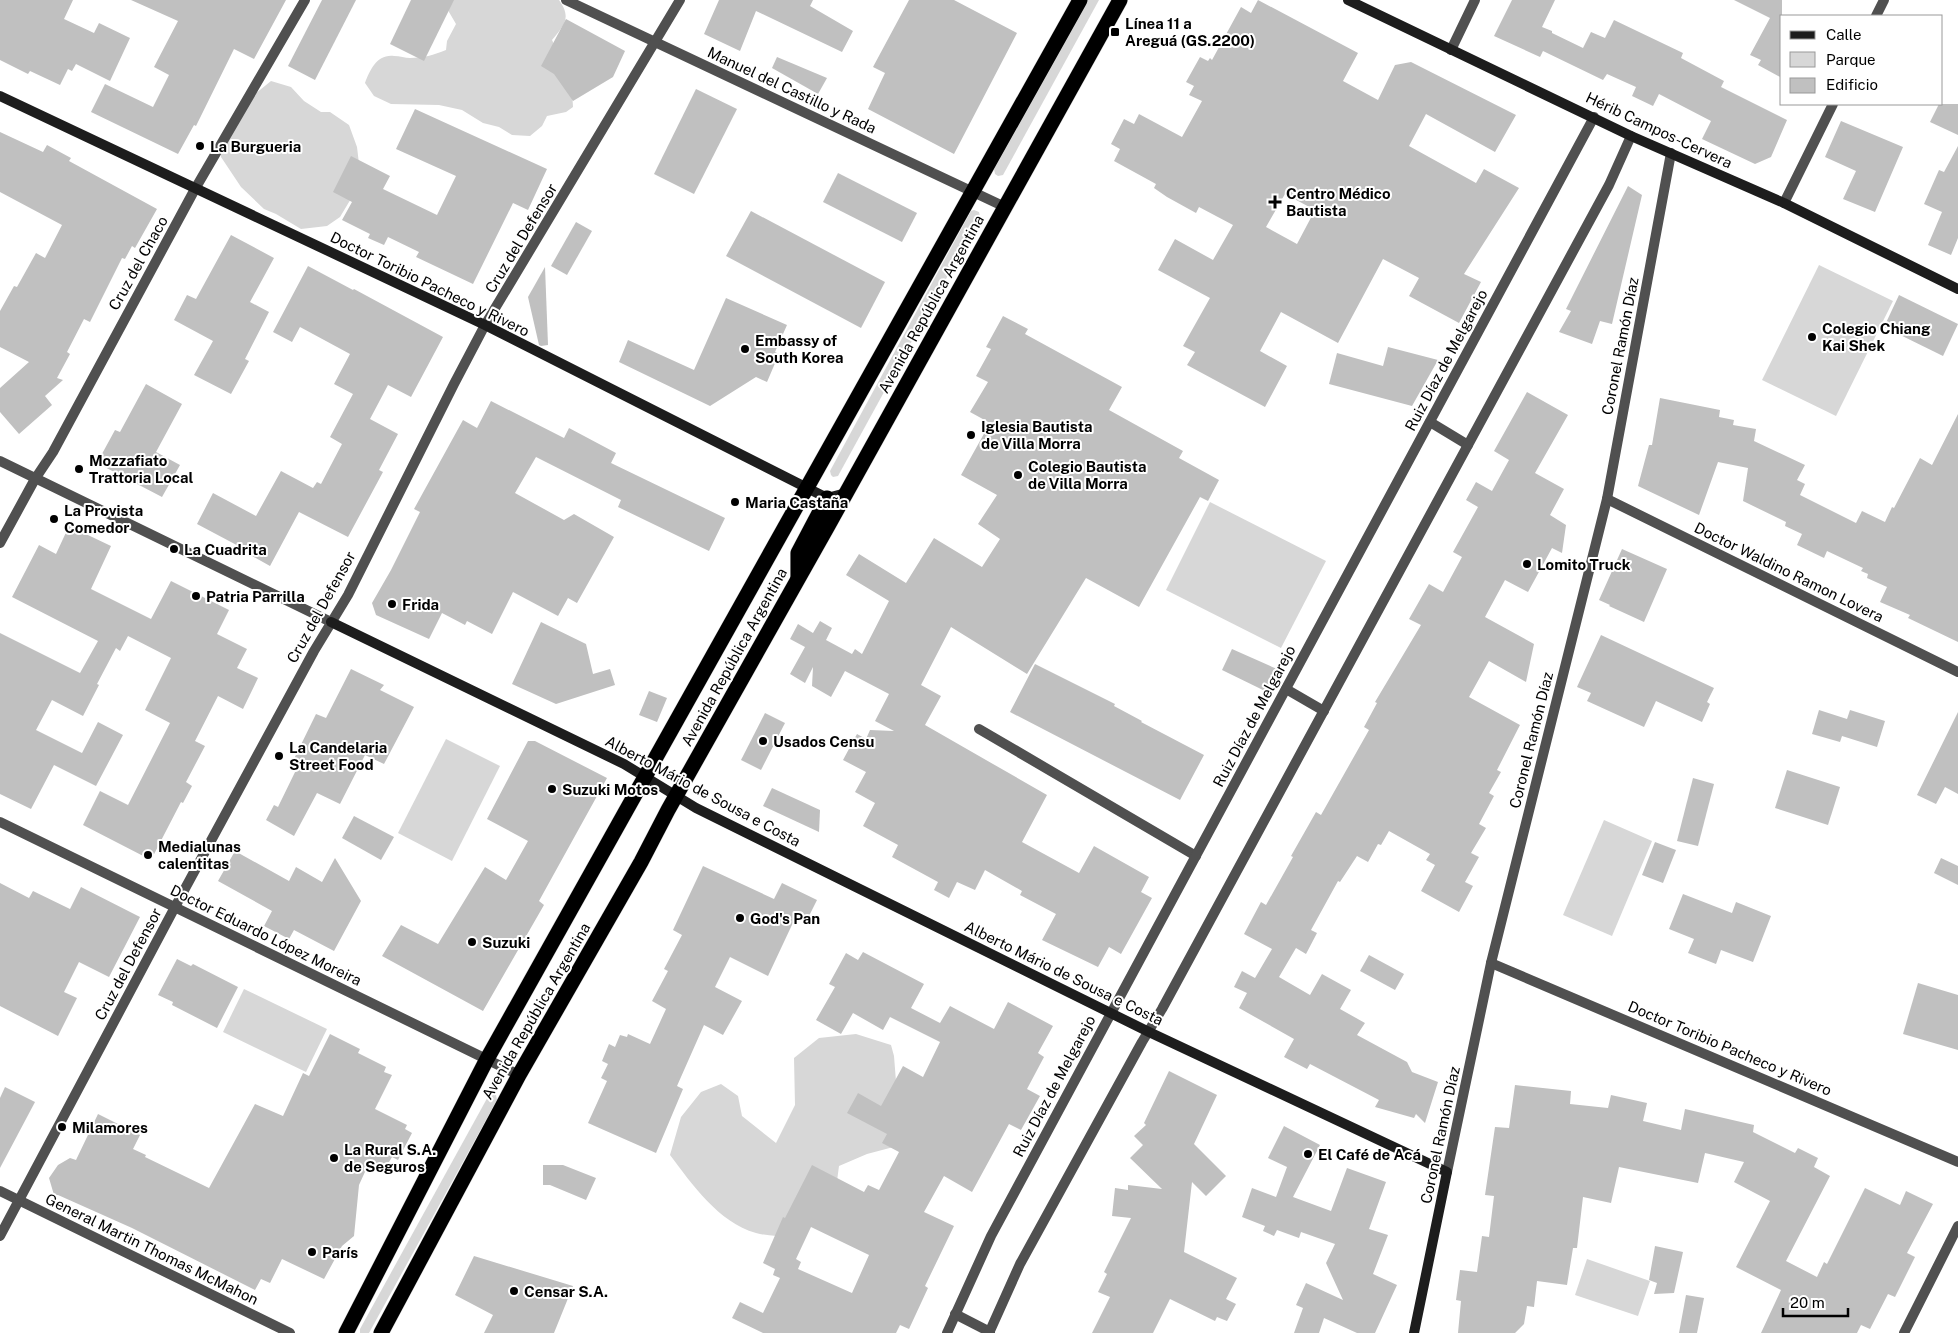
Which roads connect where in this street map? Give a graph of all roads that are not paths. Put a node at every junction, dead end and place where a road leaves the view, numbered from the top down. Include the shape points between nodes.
1 (305, 0) edge
2 (566, 0) edge
3 (680, 0) edge
4 (1080, 0) edge
5 (1120, 0) edge
6 (1348, 0) edge
7 (1475, 0) edge
8 (1884, 0) edge
9 (1876, 15) edge
10 (655, 42) junction
11 (1451, 50) junction
12 (0, 96) edge
13 (1833, 105) edge
14 (1594, 117) junction
15 (1631, 136) junction
16 (1671, 153) junction
17 (195, 189) junction
18 (972, 191) junction
19 (1784, 203) junction
20 (1005, 207) junction
21 (1958, 289) edge
22 (485, 326) junction
23 (1430, 422) junction
24 (1468, 445) junction
25 (0, 461) edge
26 (35, 479) junction
27 (808, 487) junction
28 (846, 493) junction
29 (827, 498) junction
30 (1607, 498) junction
31 (0, 543) edge
32 (798, 579) junction
33 (331, 622) junction
34 (1958, 672) edge
35 (1286, 689) junction
36 (1324, 711) junction
37 (979, 728) dead end
38 (644, 777) junction
39 (676, 796) junction
40 (0, 822) edge
41 (1196, 856) junction
42 (174, 907) junction
43 (1491, 963) junction
44 (1111, 1013) junction
45 (1148, 1032) junction
46 (487, 1059) junction
47 (518, 1075) junction
48 (1958, 1162) edge
49 (1447, 1172) junction
50 (0, 1191) edge
51 (20, 1201) junction
52 (1958, 1226) edge
53 (0, 1236) edge
54 (955, 1314) junction
55 (990, 1332) edge
56 (290, 1333) edge
57 (346, 1333) edge
58 (381, 1333) edge
59 (947, 1333) edge
60 (1414, 1333) edge
61 (1904, 1333) edge

1 - 17 street, Cruz del Chaco
2 - 10 street, Manuel del Castillo y Rada
3 - 10 street, Cruz del Defensor
4 - 18 highway, Avenida República Argentina
5 - 20 highway, Avenida República Argentina
6 - 11 main road, Hérib Campos-Cervera
7 - 11 street
8 - 9 street
10 - 18 street, Manuel del Castillo y Rada
10 - 22 street, Cruz del Defensor
11 - 14 main road, Hérib Campos-Cervera
12 - 17 main road, Doctor Toribio Pacheco y Rivero
13 - 19 street
14 - 15 main road, Hérib Campos-Cervera
14 - 23 street, Ruiz Díaz de Melgarejo
15 - 16 main road, Hérib Campos-Cervera
15 - 24 street via 1609,185
16 - 19 main road, Hérib Campos-Cervera
16 - 30 street, Coronel Ramón Díaz
17 - 22 main road, Doctor Toribio Pacheco y Rivero
17 - 26 street, Cruz del Chaco via 53,452
18 - 20 street, Manuel del Castillo y Rada
18 - 27 highway, Avenida República Argentina
19 - 21 main road, Hérib Campos-Cervera
20 - 28 highway, Avenida República Argentina
22 - 27 main road, Doctor Toribio Pacheco y Rivero
22 - 33 street, Cruz del Defensor via 348,595
23 - 24 street
23 - 35 street, Ruiz Díaz de Melgarejo
24 - 36 street
25 - 26 street, Alberto Mário de Sousa e Costa
26 - 31 street, Cruz del Chaco
26 - 33 street, Alberto Mário de Sousa e Costa
27 - 29 main road, Doctor Toribio Pacheco y Rivero
27 - 38 highway, Avenida República Argentina
28 - 29 main road
28 - 32 highway, Avenida República Argentina
29 - 32 highway via 798,553
30 - 34 street, Doctor Waldino Ramon Lovera
30 - 43 street, Coronel Ramón Díaz
32 - 39 highway, Avenida República Argentina
33 - 38 main road, Alberto Mário de Sousa e Costa via 624,764
33 - 42 street, Cruz del Defensor
35 - 36 street
35 - 41 street, Ruiz Díaz de Melgarejo
36 - 45 street
37 - 41 street
38 - 39 main road, Alberto Mário de Sousa e Costa
38 - 46 highway, Avenida República Argentina
39 - 44 main road, Alberto Mário de Sousa e Costa
39 - 47 highway, Avenida República Argentina
40 - 42 street, Doctor Eduardo López Moreira
41 - 44 street, Ruiz Díaz de Melgarejo
42 - 46 street, Doctor Eduardo López Moreira
42 - 51 street, Cruz del Defensor
43 - 48 street, Doctor Toribio Pacheco y Rivero
43 - 49 street, Coronel Ramón Díaz
44 - 45 main road, Alberto Mário de Sousa e Costa
44 - 54 street, Ruiz Díaz de Melgarejo via 990,1236
45 - 49 main road, Alberto Mário de Sousa e Costa
45 - 55 street via 1020,1264
46 - 47 street, Doctor Eduardo López Moreira
46 - 57 highway, Avenida República Argentina
47 - 58 highway, Avenida República Argentina
49 - 60 main road, Coronel Ramón Díaz
50 - 51 street, General Martin Thomas McMahon
51 - 53 street, Cruz del Defensor
51 - 56 street, General Martin Thomas McMahon
52 - 61 street
54 - 55 street
54 - 59 street, Ruiz Díaz de Melgarejo

